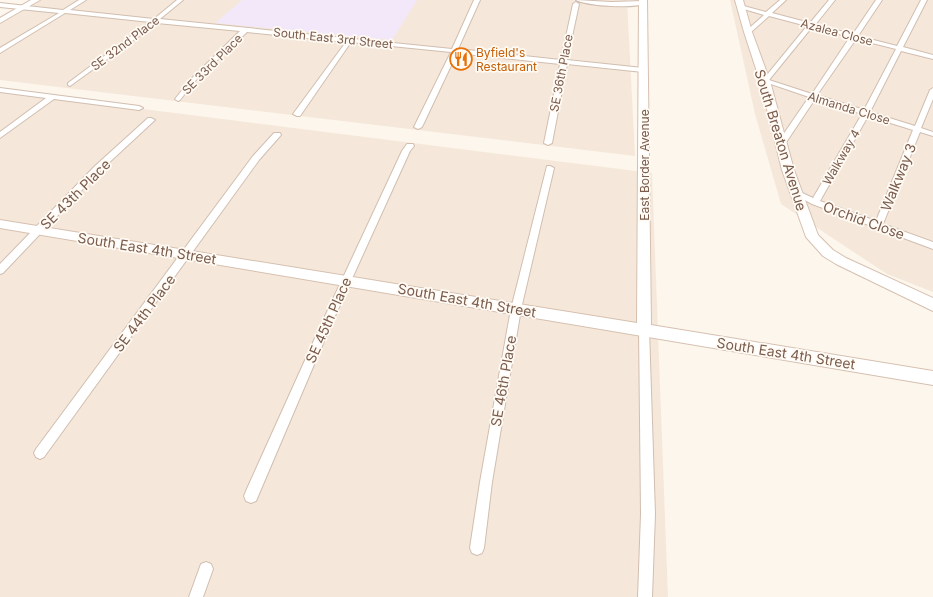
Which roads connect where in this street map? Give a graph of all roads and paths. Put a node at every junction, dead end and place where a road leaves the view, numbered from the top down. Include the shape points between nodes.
1 (36, 0) edge
2 (83, 0) edge
3 (180, 0) edge
4 (477, 0) edge
5 (783, 0) edge
6 (832, 0) edge
7 (879, 0) edge
8 (926, 0) edge
9 (643, 1) edge
10 (577, 2) edge
11 (740, 2) edge
12 (1, 6) edge
13 (23, 7) junction
14 (65, 12) junction
15 (769, 14) junction
16 (0, 21) edge
17 (156, 21) junction
18 (811, 25) junction
19 (246, 29) junction
20 (748, 32) junction
21 (853, 36) junction
22 (350, 40) junction
23 (900, 48) junction
24 (0, 51) edge
25 (454, 52) junction
26 (933, 57) edge
27 (563, 62) junction
28 (643, 70) junction
29 (765, 82) junction
30 (70, 84) dead end
31 (0, 90) edge
32 (933, 90) edge
33 (812, 96) junction
34 (52, 97) junction
35 (178, 99) dead end
36 (139, 108) dead end
37 (866, 113) junction
38 (297, 114) dead end
39 (152, 120) dead end
40 (418, 127) dead end
41 (917, 129) junction
42 (933, 134) edge
43 (277, 135) dead end
44 (0, 136) edge
45 (548, 143) dead end
46 (780, 145) junction
47 (410, 146) dead end
48 (550, 168) dead end
49 (796, 193) junction
50 (815, 202) junction
51 (0, 224) edge
52 (878, 226) junction
53 (38, 231) junction
54 (933, 246) edge
55 (187, 254) junction
56 (0, 270) edge
57 (346, 280) junction
58 (933, 305) edge
59 (516, 309) junction
60 (644, 329) junction
61 (933, 378) edge
62 (40, 453) dead end
63 (251, 496) dead end
64 (477, 548) dead end
65 (206, 569) dead end
66 (196, 597) edge
67 (646, 597) edge

1 - 13 street
2 - 14 street
3 - 17 street, SE 32nd Place
4 - 25 street
5 - 15 street
6 - 18 street
7 - 21 street
8 - 23 street, Walkway 4
9 - 10 street via 619,5
9 - 28 street, East Border Avenue
10 - 27 street, SE 36th Place
11 - 15 street, Azalea Close
11 - 20 street, South Breaton Avenue
12 - 13 street, South East 3rd Street
13 - 14 street, South East 3rd Street
13 - 16 street
14 - 17 street, South East 3rd Street
14 - 24 street
15 - 18 street, Azalea Close
15 - 20 street
17 - 19 street, South East 3rd Street
17 - 30 street, SE 32nd Place
18 - 21 street, Azalea Close
18 - 29 street
19 - 22 street, South East 3rd Street
19 - 35 street, SE 33rd Place via 193,80
20 - 29 street, South Breaton Avenue
21 - 23 street, Azalea Close
21 - 33 street
22 - 25 street, South East 3rd Street
22 - 38 street
23 - 26 street, Azalea Close
23 - 37 street, Walkway 4
25 - 27 street, South East 3rd Street
25 - 40 street
27 - 28 street, South East 3rd Street
27 - 45 street, SE 36th Place
28 - 60 street, East Border Avenue
29 - 33 street, Almanda Close
29 - 46 street, South Breaton Avenue
31 - 34 street
32 - 41 street, Walkway 3
33 - 37 street, Almanda Close
33 - 46 street
34 - 36 street
34 - 44 street
37 - 41 street, Almanda Close
37 - 50 street, Walkway 4
39 - 53 street, SE 43th Place via 98,168
41 - 42 street, Almanda Close
41 - 52 street, Walkway 3
43 - 55 street, SE 44th Place via 256,158
46 - 49 street, South Breaton Avenue
47 - 57 street, SE 45th Place
48 - 59 street, SE 46th Place
49 - 50 street, Orchid Close
49 - 58 street, South Breaton Avenue via 812,237 828,253
50 - 52 street, Orchid Close
51 - 53 street, South East 4th Street
52 - 54 street, Orchid Close
53 - 55 street, South East 4th Street
53 - 56 street, SE 43th Place
55 - 57 street, South East 4th Street
55 - 62 street, SE 44th Place
57 - 59 street, South East 4th Street
57 - 63 street, SE 45th Place
59 - 60 street, South East 4th Street
59 - 64 street, SE 46th Place
60 - 61 street, South East 4th Street
60 - 67 street via 648,514
65 - 66 street

